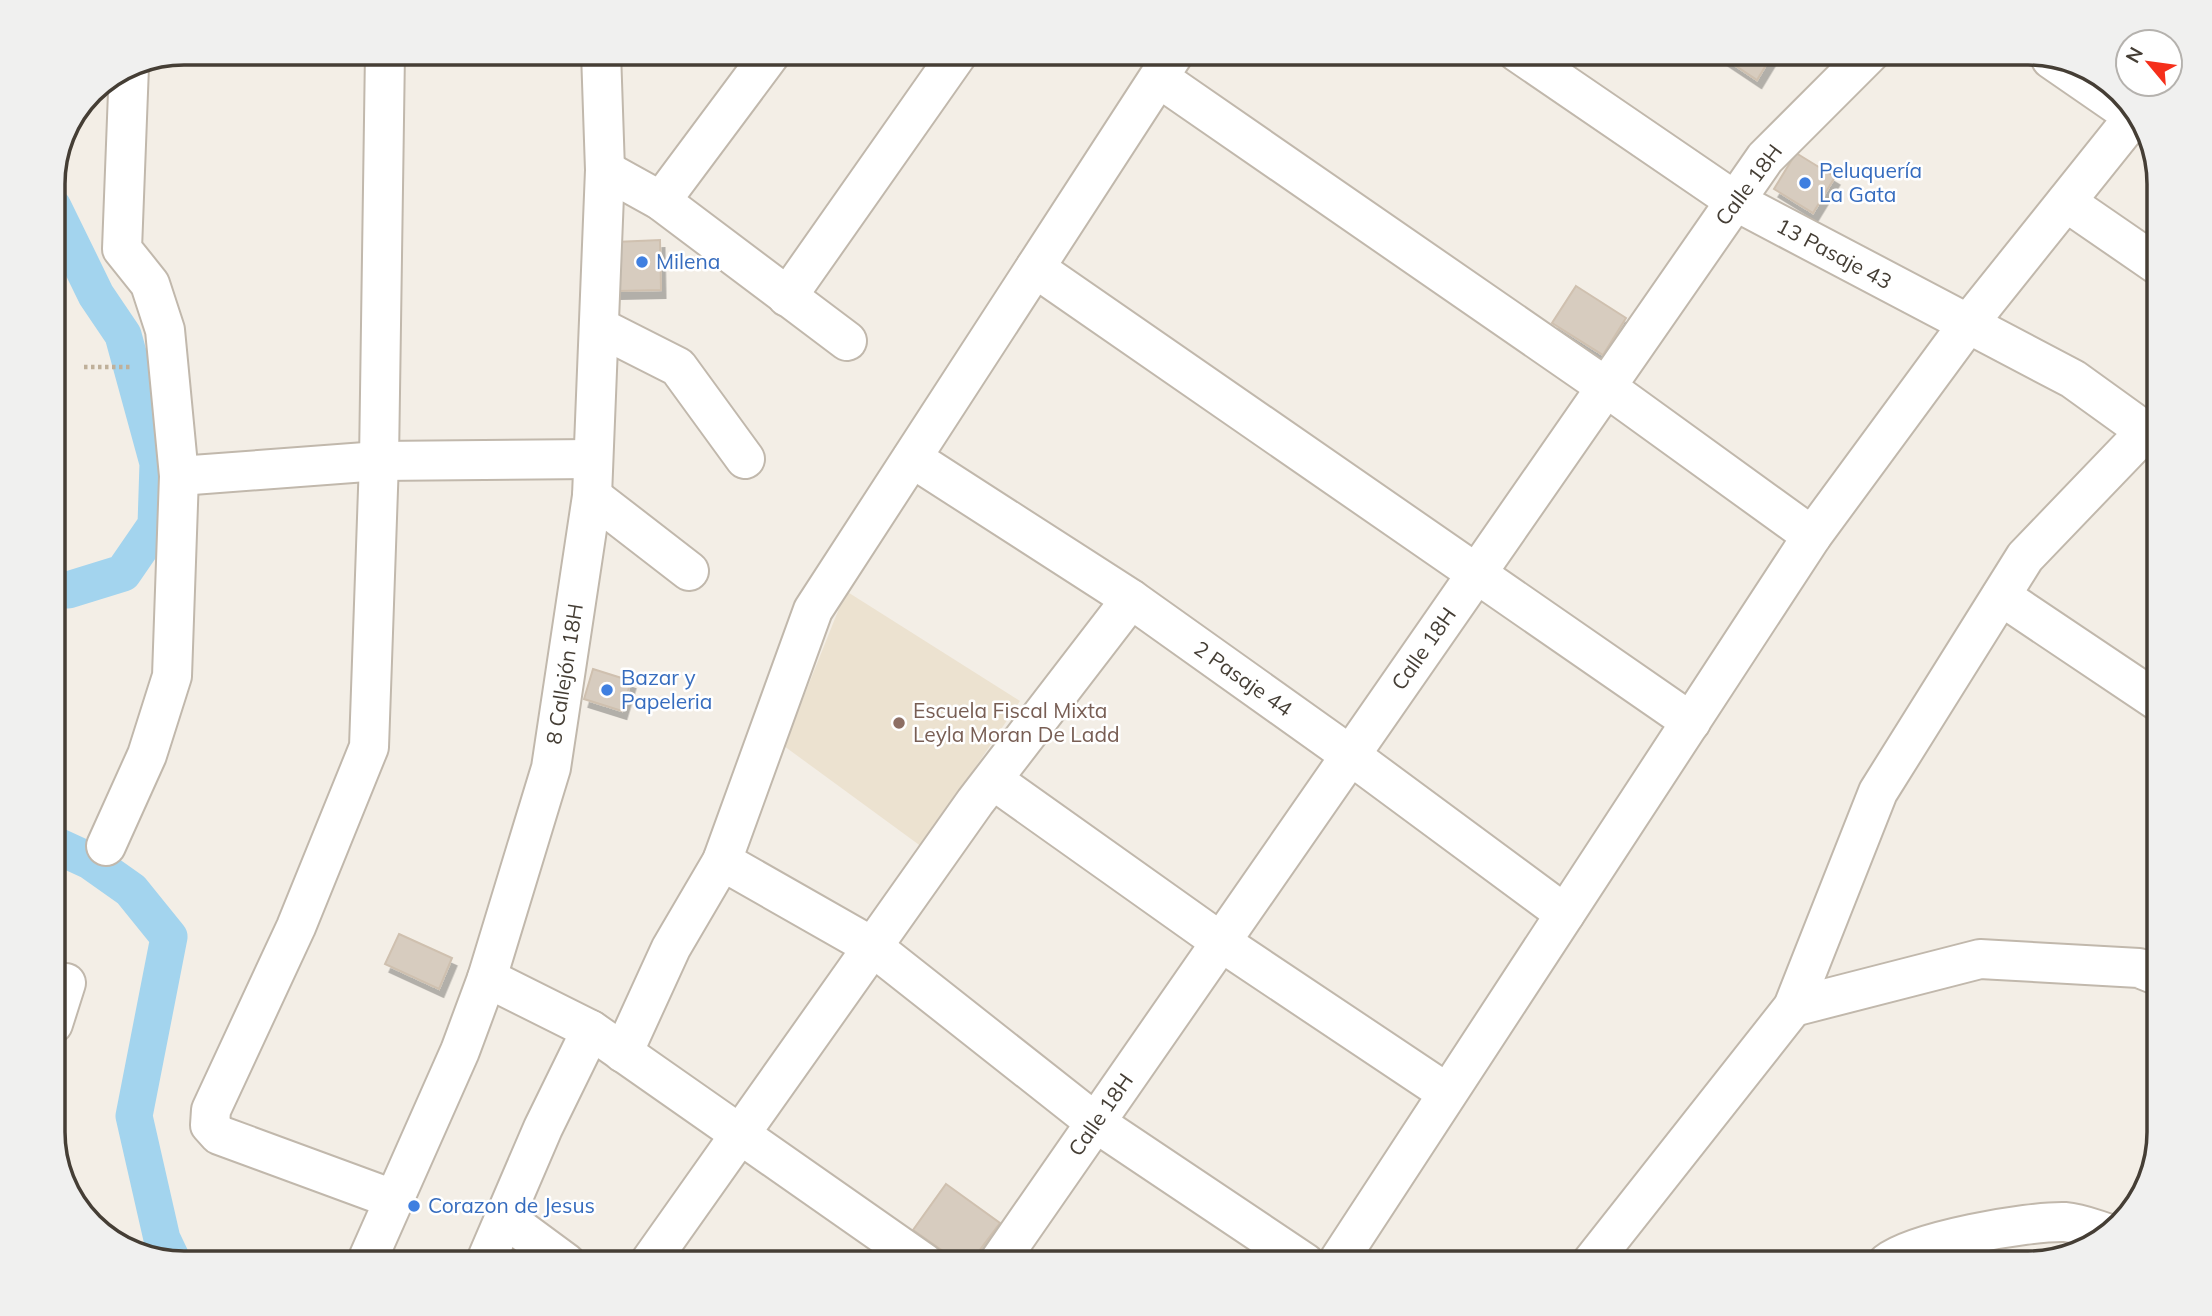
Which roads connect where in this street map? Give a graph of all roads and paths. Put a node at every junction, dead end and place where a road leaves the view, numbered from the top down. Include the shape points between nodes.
1 (385, 65) edge
2 (601, 65) edge
3 (762, 65) edge
4 (950, 65) edge
5 (1167, 65) edge
6 (1536, 65) edge
7 (1853, 65) edge
8 (2074, 74) edge
9 (129, 79) edge
10 (2113, 100) edge
11 (2130, 122) edge
12 (605, 170) junction
13 (661, 201) junction
14 (1735, 201) junction
15 (2066, 202) junction
16 (2147, 259) edge
17 (1035, 268) junction
18 (787, 297) junction
19 (1968, 324) junction
20 (599, 327) junction
21 (846, 341) dead end
22 (1606, 387) junction
23 (2147, 432) edge
24 (2147, 441) edge
25 (912, 458) junction
26 (745, 459) dead end
27 (379, 461) junction
28 (180, 476) junction
29 (592, 477) junction
30 (1812, 536) junction
31 (689, 571) dead end
32 (1478, 572) junction
33 (2001, 596) junction
34 (1131, 600) junction
35 (2147, 694) edge
36 (1691, 722) junction
37 (1350, 755) junction
38 (993, 780) junction
39 (106, 846) dead end
40 (722, 861) junction
41 (1565, 914) junction
42 (1221, 942) junction
43 (873, 947) junction
44 (2147, 971) edge
45 (487, 978) junction
46 (66, 983) dead end
47 (65, 986) edge
48 (1793, 1007) junction
49 (591, 1030) junction
50 (624, 1053) junction
51 (1447, 1093) junction
52 (1096, 1123) junction
53 (742, 1136) junction
54 (393, 1199) junction
55 (505, 1218) junction
56 (2096, 1230) edge
57 (371, 1251) edge
58 (491, 1251) edge
59 (549, 1251) edge
60 (658, 1251) edge
61 (906, 1251) edge
62 (1007, 1251) edge
63 (1286, 1251) edge
64 (1345, 1251) edge
65 (1606, 1251) edge
66 (1919, 1251) edge

1 - 27 street
2 - 12 street, 8 Callejón 18H
3 - 13 street
4 - 18 street
5 - 17 street
5 - 22 street
6 - 14 street, 13 Pasaje 43
7 - 14 street, Calle 18H via 1765,158
8 - 10 street
9 - 28 street via 122,249 150,285 165,330
11 - 15 street
12 - 13 street
12 - 20 street, 8 Callejón 18H
13 - 18 street
14 - 19 street, 13 Pasaje 43
14 - 22 street, Calle 18H
15 - 16 street
15 - 19 street
17 - 25 street
17 - 32 street
18 - 21 street
19 - 23 street, 13 Pasaje 43 via 2073,379
19 - 30 street
20 - 26 street via 678,367
20 - 29 street, 8 Callejón 18H
22 - 30 street
22 - 32 street, Calle 18H
24 - 33 street via 2025,557
25 - 34 street, 2 Pasaje 44
25 - 40 street via 813,610
27 - 28 street
27 - 29 street
27 - 54 street via 369,747 296,927 211,1110 210,1125 219,1135
28 - 39 street via 172,676 147,755
29 - 31 street
29 - 45 street, 8 Callejón 18H via 551,768
30 - 36 street
32 - 36 street
32 - 37 street, Calle 18H
33 - 35 street
33 - 48 street via 1878,792
34 - 37 street, 2 Pasaje 44
34 - 38 street
36 - 41 street
37 - 41 street, 2 Pasaje 44
37 - 42 street, Calle 18H
38 - 42 street
38 - 43 street
40 - 43 street
40 - 50 street via 671,948
41 - 51 street
42 - 51 street
42 - 52 street, Calle 18H
43 - 52 street
43 - 53 street
44 - 48 street via 1980,959
45 - 49 street
45 - 54 street, 8 Callejón 18H via 460,1051
46 - 47 street
48 - 65 street
49 - 50 street
49 - 55 street
50 - 53 street
51 - 64 street
52 - 62 street, Calle 18H
52 - 63 street
53 - 60 street
53 - 61 street
54 - 57 street, 8 Callejón 18H
55 - 58 street
55 - 59 street
56 - 66 street via 2066,1222 2009,1227 1954,1237

